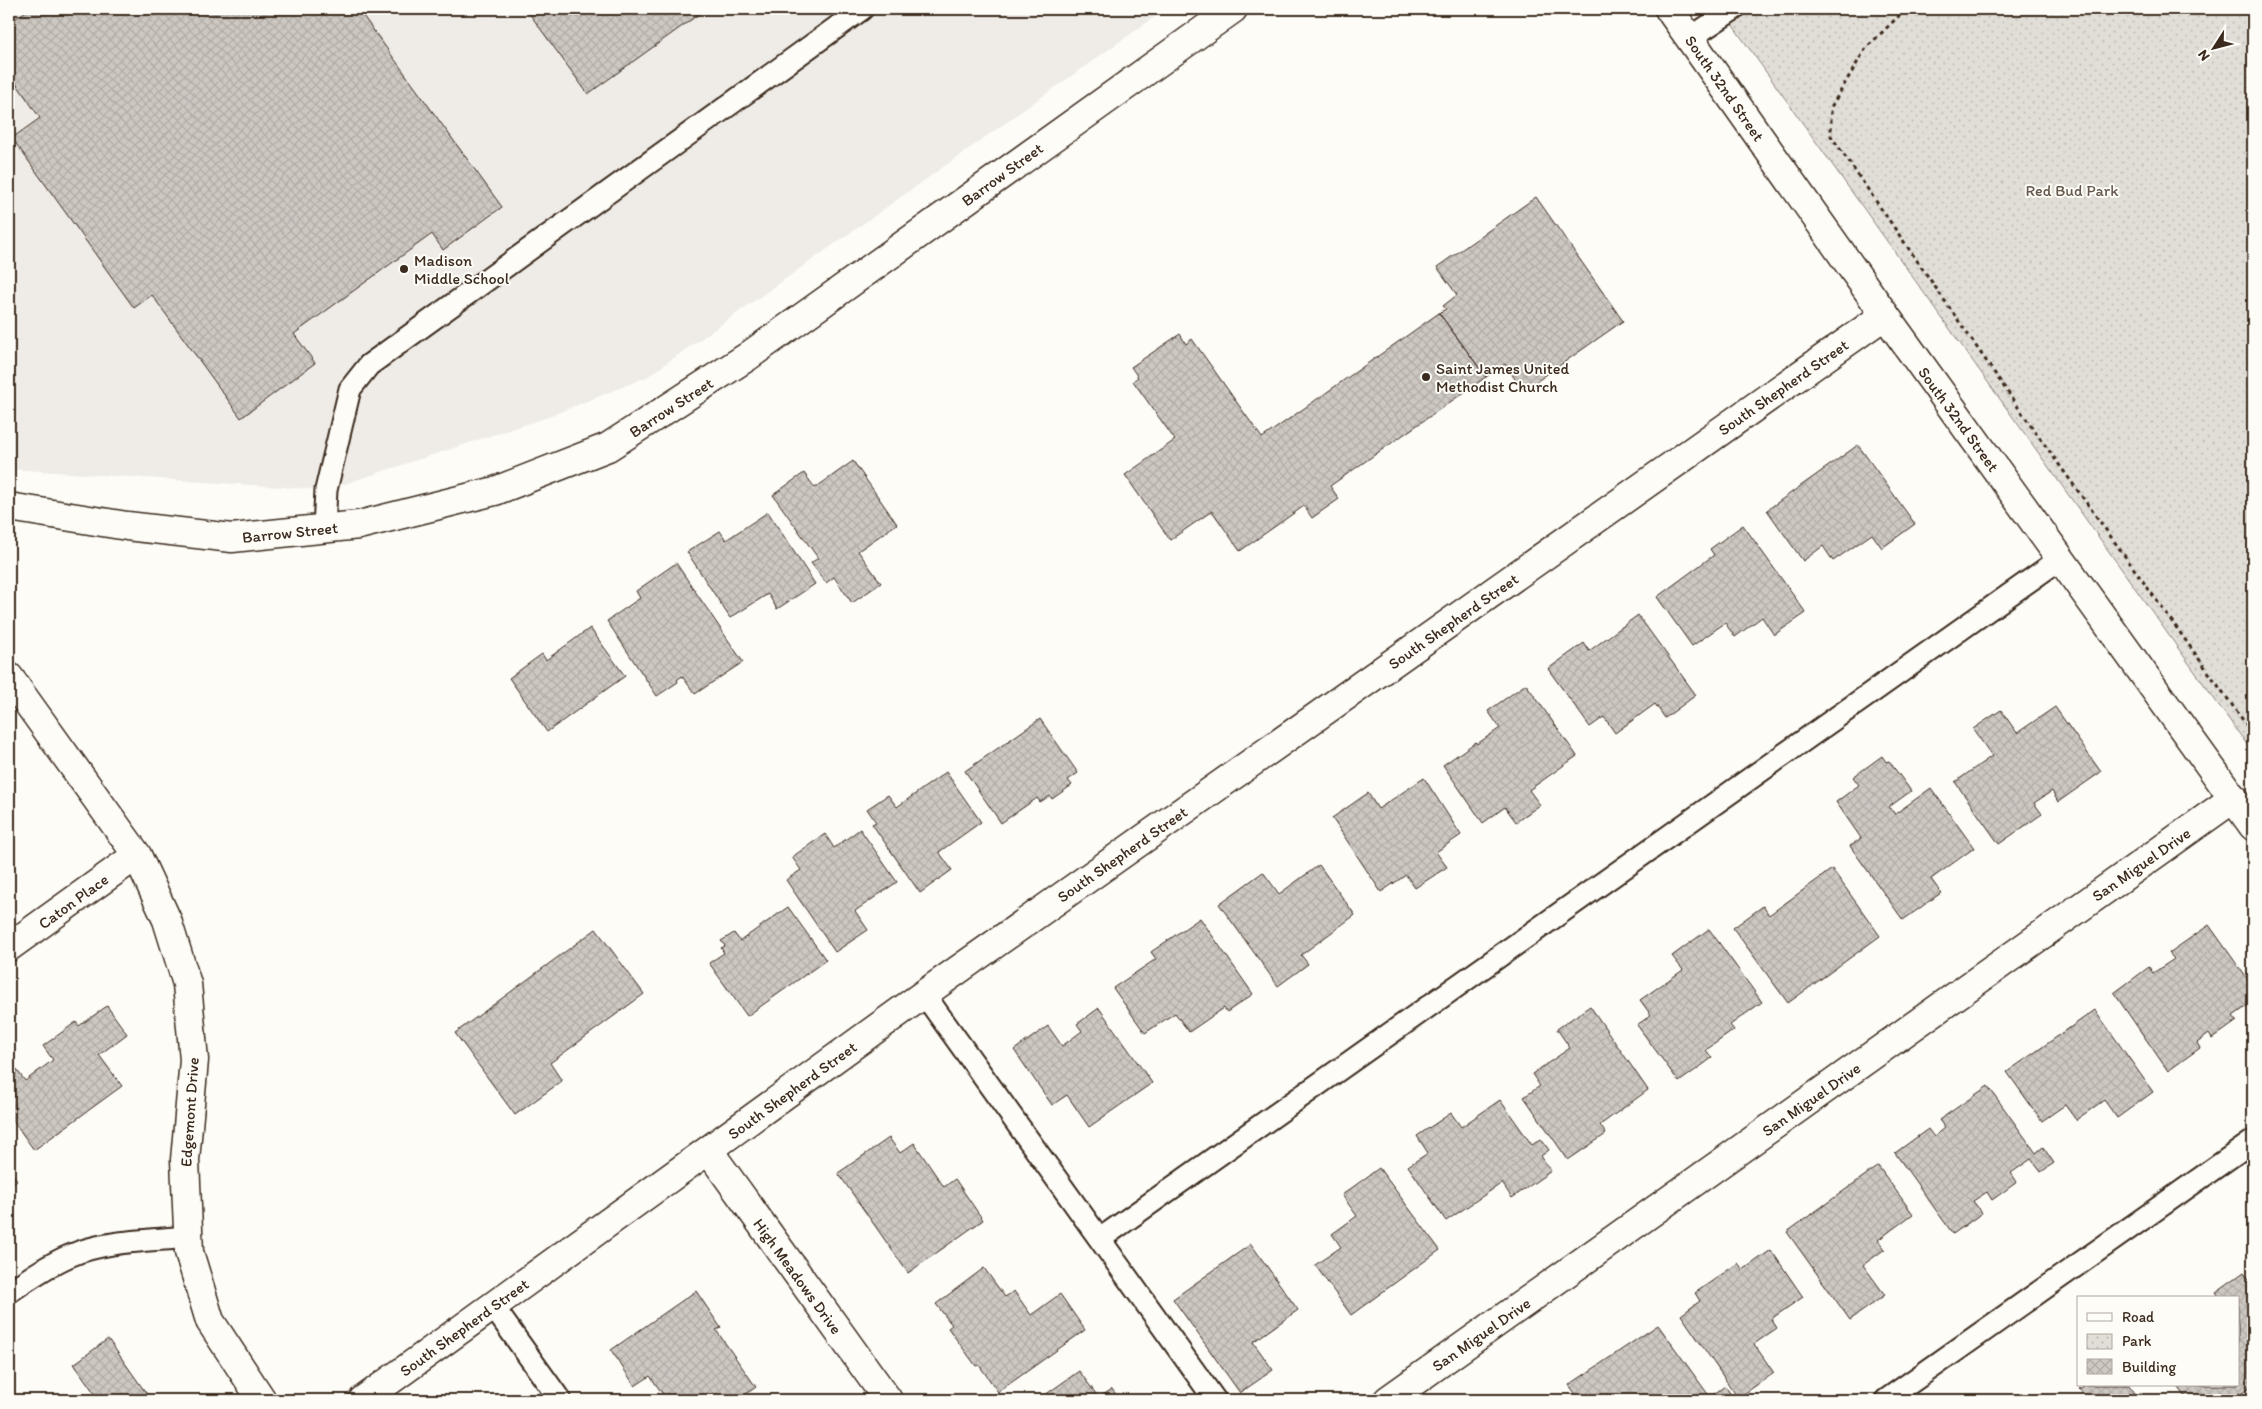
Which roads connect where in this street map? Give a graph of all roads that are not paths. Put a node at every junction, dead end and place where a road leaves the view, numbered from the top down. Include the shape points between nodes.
1 (862, 9) edge
2 (1233, 9) edge
3 (1669, 9) edge
4 (1734, 9) edge
5 (1690, 38) junction
6 (1885, 315) junction
7 (9, 507) edge
8 (324, 528) junction
9 (2060, 559) junction
10 (9, 677) edge
11 (2234, 798) junction
12 (2253, 826) edge
13 (137, 855) junction
14 (9, 947) edge
15 (924, 994) junction
16 (2253, 1141) edge
17 (709, 1151) junction
18 (188, 1237) junction
19 (1100, 1239) junction
20 (9, 1292) edge
21 (492, 1306) junction
22 (262, 1400) edge
23 (364, 1400) edge
24 (560, 1400) edge
25 (888, 1400) edge
26 (1215, 1400) edge
27 (1388, 1400) edge
28 (1886, 1400) edge

1 - 8 lane via 369,365 350,389 326,490
2 - 8 street, Barrow Street via 747,357 608,447 495,491 359,524
3 - 5 street, South 32nd Street
4 - 5 lane
5 - 6 street, South 32nd Street
6 - 9 street, South 32nd Street
6 - 15 street, South Shepherd Street
7 - 8 street, Barrow Street via 127,526 232,538
9 - 11 street, South 32nd Street
9 - 19 lane
10 - 13 street, Edgemont Drive
11 - 12 street, South 32nd Street
11 - 27 street, San Miguel Drive
13 - 14 street, Caton Place
13 - 18 street, Edgemont Drive via 167,920 187,984 194,1060 185,1160
15 - 17 street, South Shepherd Street
15 - 19 lane
16 - 28 lane
17 - 21 street, South Shepherd Street
17 - 25 street, High Meadows Drive
18 - 20 lane via 104,1246 70,1256
18 - 22 street, Edgemont Drive via 189,1252 210,1321
19 - 26 lane
21 - 23 street, South Shepherd Street
21 - 24 lane

